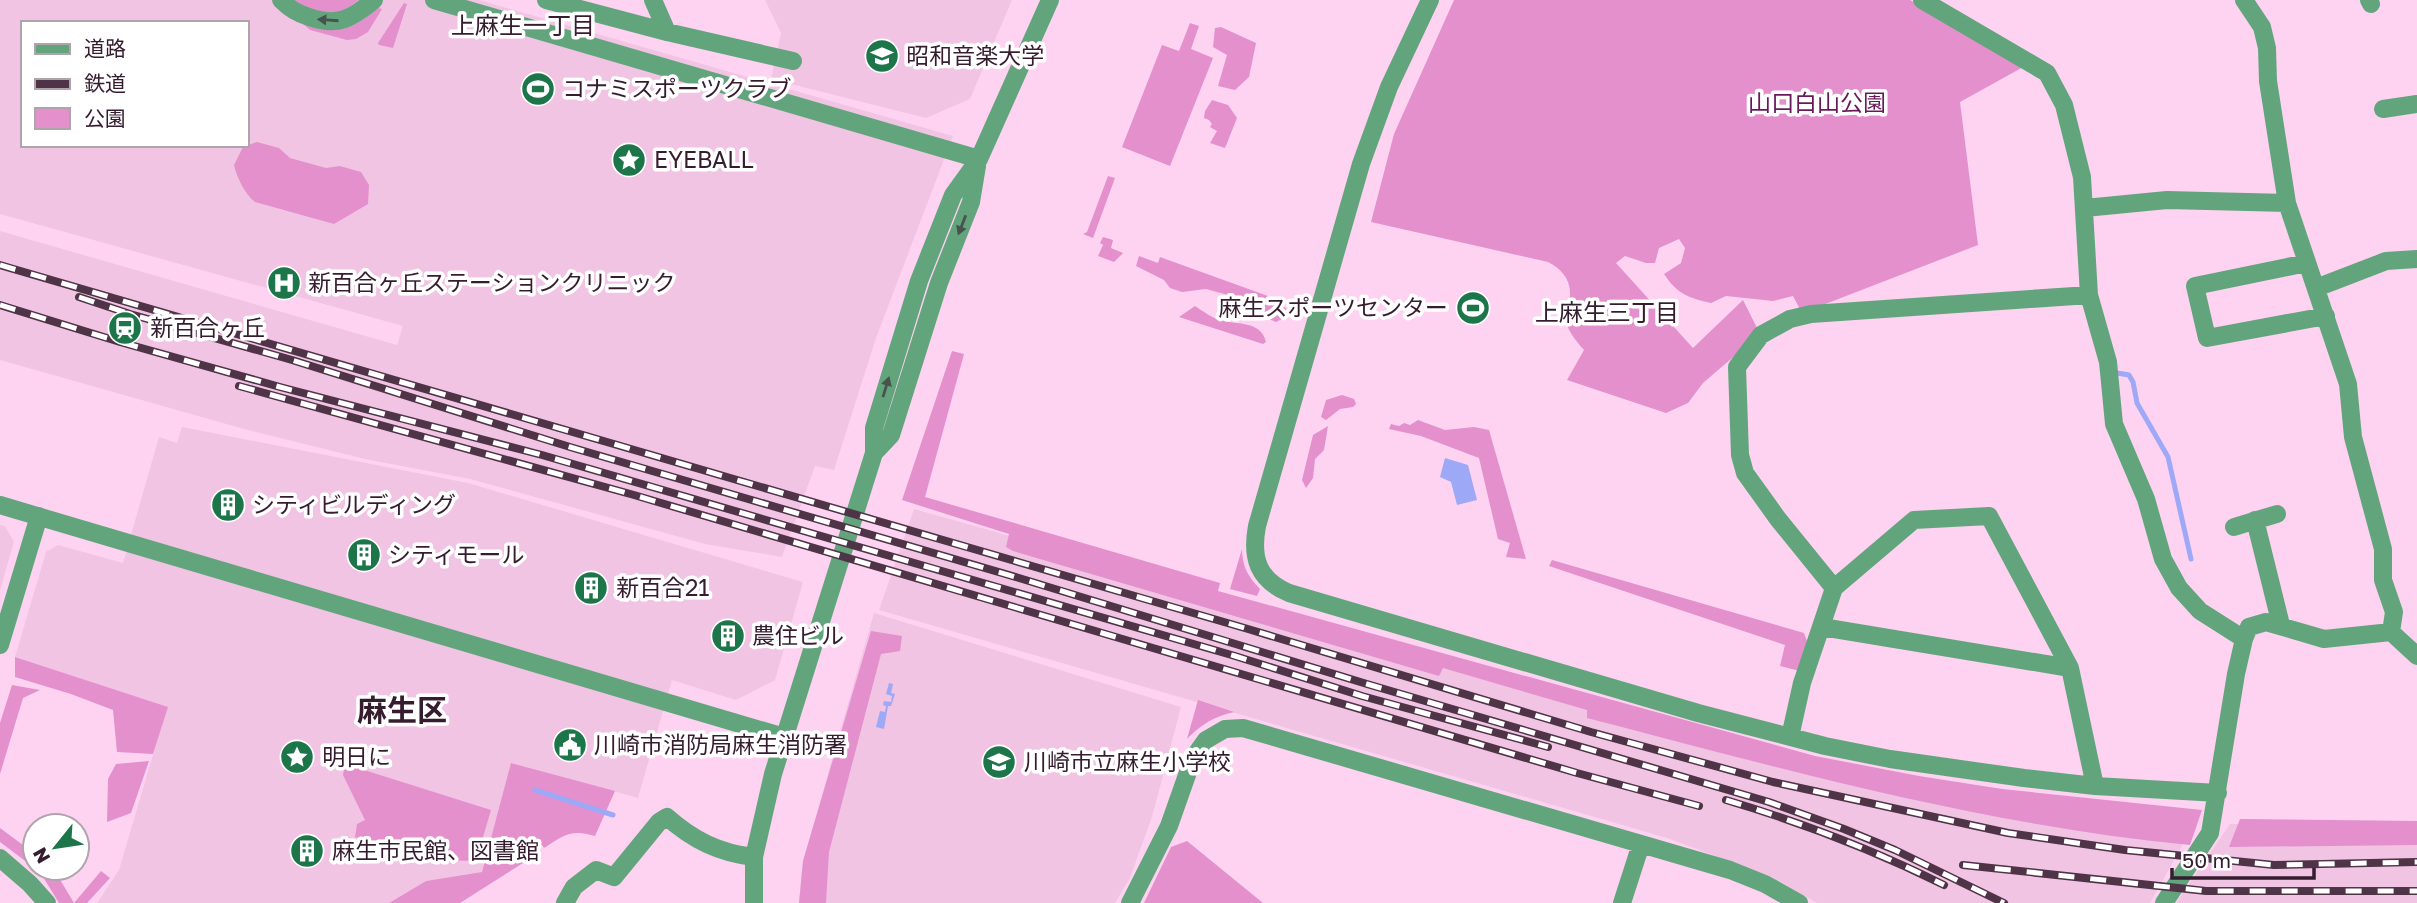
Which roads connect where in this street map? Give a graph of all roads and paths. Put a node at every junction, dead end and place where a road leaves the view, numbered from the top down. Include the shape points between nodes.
1 (281, 0) edge
2 (374, 0) edge
3 (434, 0) edge
4 (547, 0) edge
5 (653, 0) edge
6 (1050, 0) edge
7 (1430, 0) edge
8 (1922, 0) edge
9 (2244, 0) edge
10 (667, 32) junction
11 (793, 61) dead end
12 (2417, 104) edge
13 (2383, 109) dead end
14 (979, 159) junction
15 (2287, 203) junction
16 (2085, 208) junction
17 (2417, 259) edge
18 (2307, 263) junction
19 (2316, 288) junction
20 (2089, 295) junction
21 (2326, 316) junction
22 (0, 505) edge
23 (2277, 514) dead end
24 (39, 516) junction
25 (2255, 520) junction
26 (2234, 527) dead end
27 (1834, 588) junction
28 (2281, 625) junction
29 (1822, 627) junction
30 (2391, 632) junction
31 (2244, 639) junction
32 (0, 645) edge
33 (2417, 656) edge
34 (2070, 668) junction
35 (784, 737) junction
36 (1790, 737) junction
37 (2095, 786) junction
38 (2218, 793) junction
39 (1642, 844) junction
40 (754, 857) junction
41 (0, 858) edge
42 (47, 903) edge
43 (565, 903) edge
44 (754, 903) edge
45 (1130, 903) edge
46 (1622, 903) edge
47 (1799, 903) edge
48 (2164, 903) edge

2 -> 1 street via 353,16 332,22 296,13
3 - 14 street
4 - 10 street
5 - 10 street
6 - 14 street
7 - 36 street via 1389,87 1361,164 1257,526 1256,560 1274,586 1289,593
8 - 16 street via 2047,74 2064,105
9 - 15 street via 2262,27 2267,48
10 - 11 street
12 - 13 street
14 - 35 street via 971,202 939,283 891,435 874,453
15 - 16 street via 2167,200
15 - 18 street
16 - 20 street
17 - 19 street via 2386,261
18 - 19 street
18 - 21 street via 2196,286 2207,338
19 - 21 street
20 - 27 street via 1811,314 1790,319 1761,335 1737,367 1740,455 1745,473
20 - 31 street via 2108,362 2114,424 2146,499 2163,559 2179,588 2200,611
21 - 30 street via 2348,384 2353,437 2384,549 2383,580 2393,606
22 - 24 street
23 - 25 street
24 - 32 street
24 - 35 street
25 - 26 street
25 - 28 street
27 - 29 street
27 - 34 street via 1914,520 1989,516
28 - 30 street via 2324,639
28 - 31 street via 2266,622 2249,627
29 - 34 street
29 - 36 street via 1802,683
30 - 33 street
31 - 38 street
34 - 37 street
35 - 40 street
36 - 37 street via 1889,759
37 - 38 street
38 - 48 street via 2210,833
39 - 45 street via 1243,728 1225,729 1206,740 1193,758 1169,826
39 - 46 street
39 - 47 street via 1730,870
40 - 43 street via 731,854 687,835 667,817 614,877 596,870 574,887
40 - 44 street
41 - 42 street

